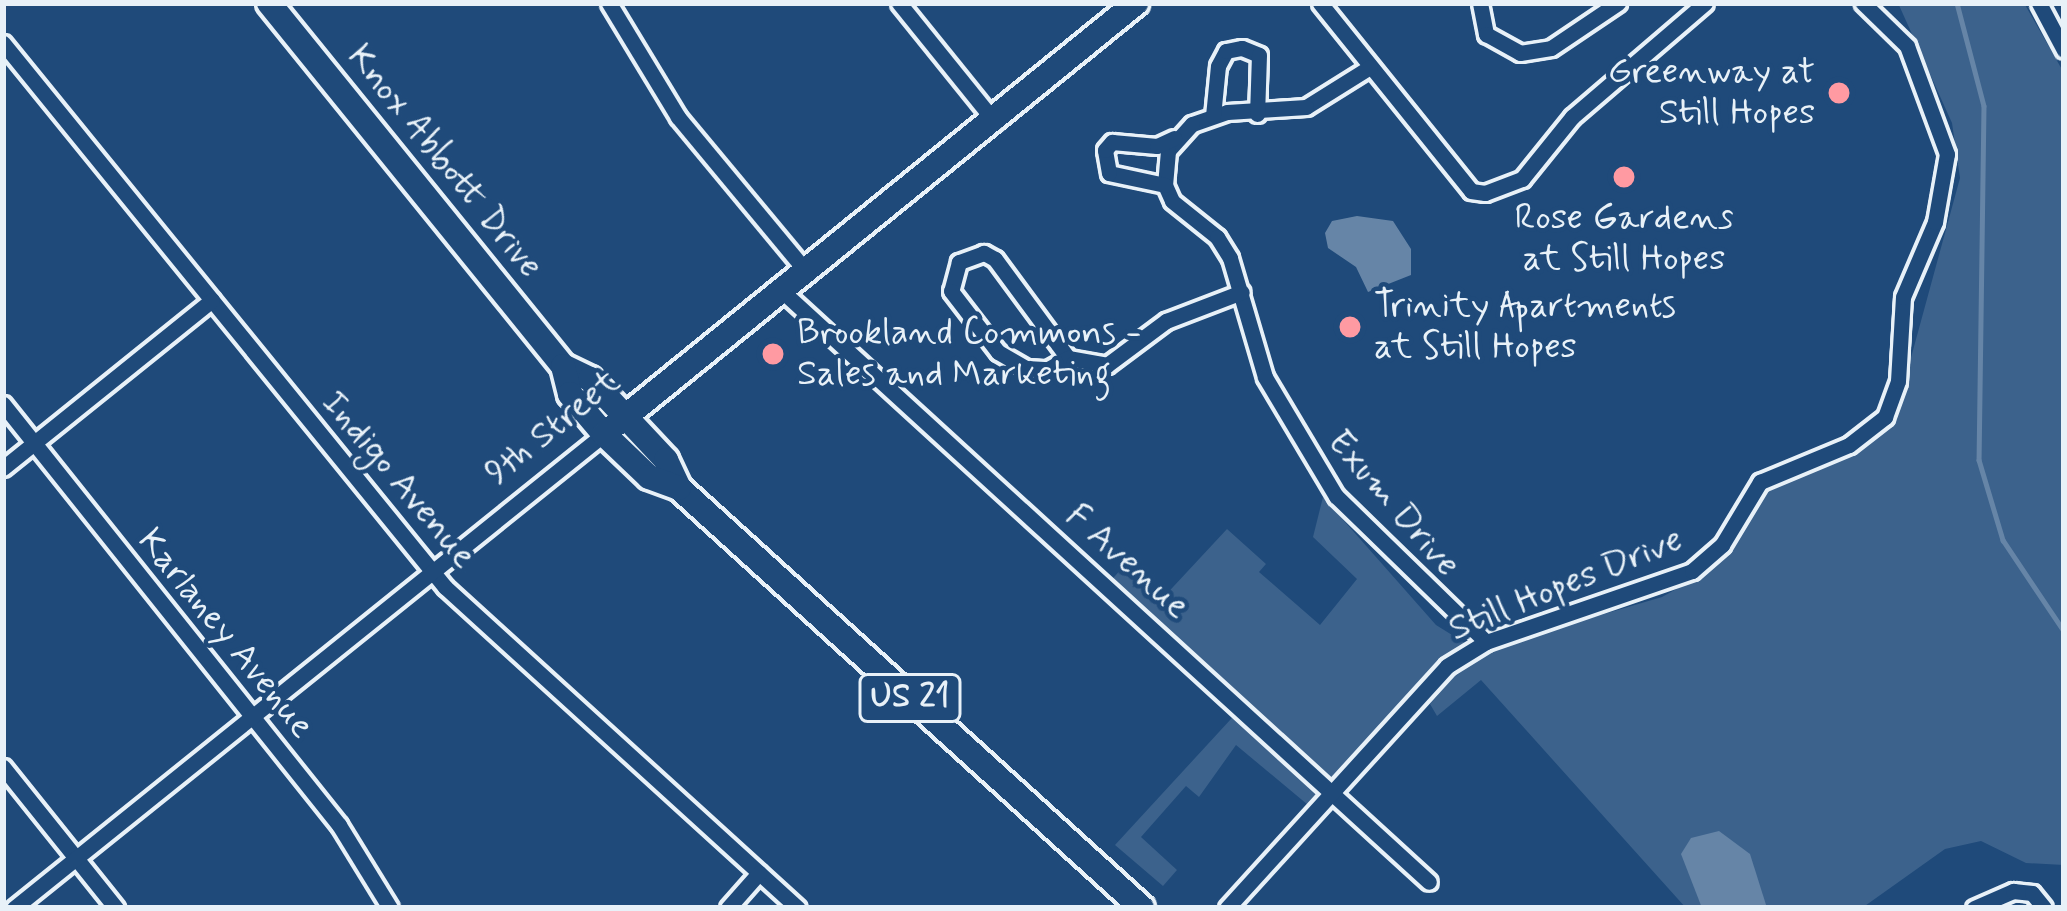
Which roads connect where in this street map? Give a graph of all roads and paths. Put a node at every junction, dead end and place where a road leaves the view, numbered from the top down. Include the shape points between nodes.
1 (269, 3) edge
2 (609, 3) edge
3 (898, 3) edge
4 (1136, 3) edge
5 (1320, 3) edge
6 (1480, 3) edge
7 (1618, 3) edge
8 (1705, 3) edge
9 (1863, 3) edge
10 (2039, 3) edge
11 (3, 43) edge
12 (2064, 50) edge
13 (1370, 67) junction
14 (1257, 113) junction
15 (1213, 116) junction
16 (995, 122) junction
17 (1177, 136) junction
18 (1166, 185) junction
19 (806, 272) junction
20 (782, 291) junction
21 (1242, 292) junction
22 (212, 300) junction
23 (1068, 358) junction
24 (3, 404) edge
25 (614, 426) junction
26 (34, 443) junction
27 (3, 468) edge
28 (433, 572) junction
29 (1486, 642) junction
30 (252, 716) junction
31 (3, 767) edge
32 (1333, 789) junction
33 (77, 858) junction
34 (759, 873) junction
35 (1429, 882) dead end
36 (14, 908) edge
37 (116, 908) edge
38 (390, 908) edge
39 (728, 908) edge
40 (798, 908) edge
41 (1142, 908) edge
42 (1227, 908) edge
43 (1974, 908) edge
44 (2044, 908) edge

1 - 25 main road, Knox Abbott Drive / US 21 via 563,366 590,380
2 - 19 street via 678,117
3 - 16 street
4 - 16 main road, 9th Street
5 - 13 street
6 - 7 street via 1486,34 1520,53 1551,48
8 - 13 street via 1572,117 1522,179 1485,193 1471,191
9 - 29 street, Still Hopes Drive via 1907,46 1947,154 1935,222 1904,297 1898,381 1885,417 1850,445 1760,482 1722,545 1692,571
10 - 12 street
11 - 22 street, Indigo Avenue
13 - 14 street via 1322,100
14 - 15 street
14 - 15 street via 1259,55 1242,48 1226,51 1218,66
15 - 17 street
16 - 19 main road, 9th Street
17 - 18 street
17 - 18 street via 1157,146 1112,142 1105,150 1109,173
18 - 21 street, Exum Drive via 1189,219 1217,237
19 - 20 main road, 9th Street
20 - 25 main road, 9th Street
20 - 32 street, F Avenue
21 - 23 street via 1166,321 1107,365
21 - 29 street, Exum Drive via 1264,377 1336,496
22 - 26 street
22 - 28 street, Indigo Avenue
23 - 23 street via 1048,369 1026,368 998,352 951,292 958,262 984,253 995,259
24 - 26 street, Karlaney Avenue
25 - 28 street, 9th Street
25 - 41 main road, Knox Abbott Drive / US 21 via 666,460 679,488
26 - 27 street
26 - 30 street, Karlaney Avenue
28 - 30 street, 9th Street
28 - 34 street, Indigo Avenue
29 - 32 street, Still Hopes Drive via 1447,666
30 - 33 street, 9th Street
30 - 38 street, Karlaney Avenue via 339,825
31 - 33 street
32 - 35 street, F Avenue
32 - 42 street, Still Hopes Drive
33 - 36 street, 9th Street
33 - 37 street
34 - 39 street
34 - 40 street, Indigo Avenue
43 - 44 street via 2013,891 2032,893

